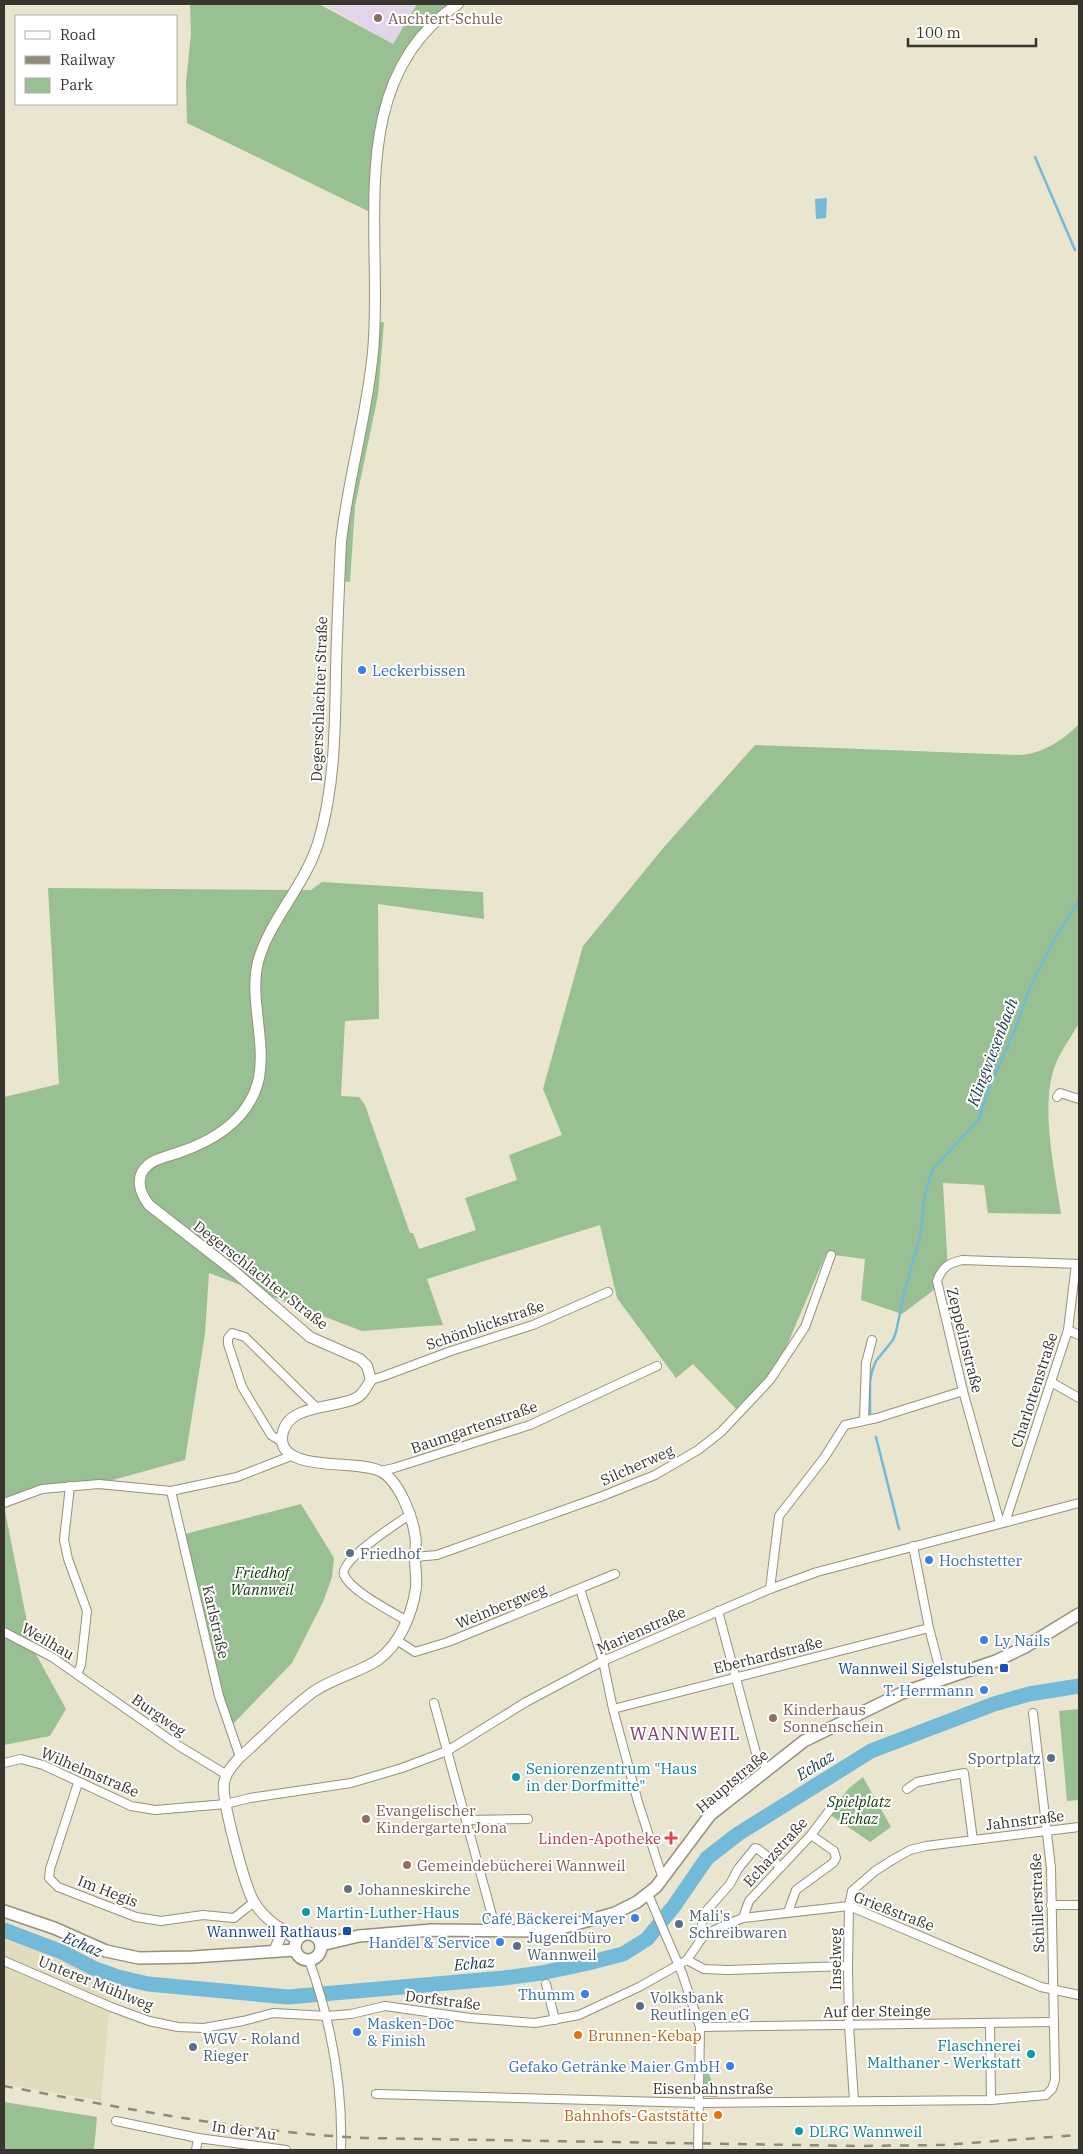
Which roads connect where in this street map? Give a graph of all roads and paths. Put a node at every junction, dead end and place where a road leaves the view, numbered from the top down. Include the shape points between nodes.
1 (458, 4) edge
2 (1057, 1096) dead end
3 (1079, 1099) edge
4 (830, 1256) dead end
5 (1078, 1264) edge
6 (608, 1292) dead end
7 (1068, 1330) junction
8 (1079, 1335) edge
9 (872, 1340) dead end
10 (657, 1366) dead end
11 (371, 1380) junction
12 (1051, 1382) junction
13 (963, 1391) junction
14 (1079, 1398) edge
15 (317, 1408) junction
16 (864, 1420) junction
17 (282, 1442) junction
18 (291, 1456) junction
19 (380, 1471) junction
20 (70, 1486) junction
21 (172, 1491) junction
22 (4, 1503) edge
23 (1079, 1503) edge
24 (410, 1514) junction
25 (1003, 1522) junction
26 (913, 1546) junction
27 (415, 1557) junction
28 (615, 1574) dead end
29 (580, 1589) junction
30 (770, 1589) junction
31 (718, 1611) junction
32 (1079, 1614) edge
33 (407, 1621) junction
34 (929, 1628) junction
35 (4, 1632) edge
36 (398, 1641) junction
37 (603, 1661) junction
38 (77, 1674) junction
39 (737, 1678) junction
40 (942, 1678) junction
41 (434, 1703) dead end
42 (613, 1709) junction
43 (1033, 1712) dead end
44 (447, 1751) junction
45 (240, 1758) junction
46 (4, 1762) edge
47 (768, 1769) junction
48 (227, 1775) junction
49 (78, 1783) junction
50 (907, 1789) dead end
51 (226, 1804) junction
52 (832, 1807) dead end
53 (528, 1819) dead end
54 (466, 1820) junction
55 (1079, 1827) edge
56 (1047, 1830) junction
57 (811, 1835) junction
58 (974, 1840) junction
59 (781, 1867) junction
60 (663, 1879) junction
61 (648, 1894) junction
62 (254, 1902) junction
63 (1051, 1905) junction
64 (1079, 1905) edge
65 (849, 1906) junction
66 (4, 1911) edge
67 (788, 1912) junction
68 (743, 1918) junction
69 (279, 1927) junction
70 (496, 1930) junction
71 (704, 1935) junction
72 (296, 1945) junction
73 (321, 1945) junction
74 (274, 1951) junction
75 (309, 1960) junction
76 (687, 1960) junction
77 (4, 1961) edge
78 (678, 1965) junction
79 (848, 1966) junction
80 (546, 1984) dead end
81 (1053, 1991) junction
82 (1079, 1995) edge
83 (327, 2016) junction
84 (555, 2020) junction
85 (1054, 2022) junction
86 (849, 2024) junction
87 (990, 2024) junction
88 (700, 2027) junction
89 (1050, 2092) joint
90 (376, 2094) dead end
91 (991, 2100) junction
92 (854, 2101) junction
93 (700, 2103) junction
94 (116, 2120) dead end
95 (198, 2138) junction
96 (196, 2150) edge
97 (286, 2150) edge
98 (341, 2150) edge
99 (698, 2150) edge

1 - 11 street, Degerschlachter Straße via 440,16 418,39 404,61 388,102 379,143 374,200 376,322 363,423 345,506 332,774 319,841 308,868 264,945 258,963 256,984 261,1061 258,1081 250,1100 225,1131 207,1142 149,1164 139,1185 149,1205 170,1223 235,1272 310,1337 360,1359 367,1366
2 - 3 street via 1060,1092
4 - 27 street, Silcherweg via 805,1327 770,1380 721,1432 698,1450 655,1475 600,1497 437,1555
5 - 7 street, Charlottenstraße
5 - 13 street, Zeppelinstraße via 962,1260 944,1267 937,1281
6 - 11 street, Schönblickstraße via 533,1325
7 - 8 street
7 - 12 street, Charlottenstraße
9 - 16 street via 866,1363
10 - 19 street, Baumgartenstraße via 530,1425
11 - 15 street via 355,1399
12 - 14 street
12 - 25 street, Charlottenstraße
13 - 16 street
13 - 25 street, Zeppelinstraße
15 - 17 street via 292,1417 285,1426
15 - 17 street via 245,1337 232,1333 228,1344 242,1387 271,1435
16 - 30 street via 845,1425 779,1516
17 - 18 street
18 - 19 street
18 - 21 street via 237,1477
19 - 24 street via 399,1491
20 - 21 street via 99,1484
20 - 22 street via 42,1489
20 - 38 street via 64,1540 87,1611 81,1665
21 - 45 street, Karlstraße via 217,1688
23 - 25 street, Marienstraße
24 - 27 street via 416,1538
24 - 33 street via 354,1556 343,1570 356,1588
25 - 26 street, Marienstraße
26 - 30 street, Marienstraße via 817,1572
26 - 34 street
27 - 33 street via 416,1588
28 - 29 street, Weinbergweg
29 - 36 street, Weinbergweg via 415,1652
29 - 37 street
30 - 31 street, Marienstraße
31 - 37 street, Marienstraße
31 - 39 street
32 - 40 main road, Hauptstraße via 996,1662
33 - 36 street
34 - 39 street, Eberhardstraße
34 - 40 street
35 - 38 street, Weilhau
36 - 45 street via 374,1662 314,1692
37 - 42 street
37 - 44 street, Marienstraße via 526,1702
38 - 48 street, Burgweg via 179,1746
39 - 42 street, Eberhardstraße
39 - 47 street via 756,1753
40 - 47 main road, Hauptstraße via 902,1693 804,1741
41 - 44 street
42 - 60 street
43 - 56 street, Schillerstraße
44 - 51 street, Marienstraße via 351,1783
44 - 54 street
45 - 48 street
46 - 49 street, Wilhelmstraße via 21,1759 43,1765
47 - 60 main road, Hauptstraße via 710,1815
48 - 51 street via 224,1784
49 - 51 street, Wilhelmstraße via 131,1806 156,1810
49 - 62 street, Im Hegis via 50,1868 49,1878 58,1887 136,1917 162,1921 203,1915 234,1918
50 - 58 street, Jahnstraße via 917,1782 964,1773
51 - 62 street
52 - 57 street, Echazstraße
53 - 54 street
54 - 70 street
55 - 56 street, Jahnstraße
56 - 58 street, Jahnstraße
56 - 63 street, Schillerstraße
57 - 59 street, Echazstraße
57 - 67 street via 832,1850 836,1858 796,1890
58 - 65 street, Jahnstraße via 910,1850 875,1871 852,1892
59 - 68 street, Echazstraße via 750,1901
59 - 71 street via 755,1848 701,1917
60 - 61 main road, Hauptstraße
61 - 70 main road, Hauptstraße via 615,1913 565,1928
61 - 78 street
62 - 69 street
63 - 64 street
63 - 81 street, Schillerstraße
65 - 67 street, Grießstraße
65 - 79 street, Inselweg
65 - 81 street, Grießstraße
66 - 74 main road via 106,1951 130,1957 161,1959
67 - 68 street, Grießstraße
68 - 71 street, Grießstraße
69 - 72 street
69 - 74 street via 280,1938
70 - 73 main road, Hauptstraße via 377,1934
71 - 76 street
72 - 73 main road via 303,1935 310,1934
72 - 74 main road
72 - 75 main road via 302,1959
73 - 75 main road via 317,1957
75 - 83 street
76 - 78 street
76 - 79 street via 704,1969 728,1970
77 - 83 street, Unterer Mühlweg via 111,2007 178,2028 243,2022 273,2013
78 - 84 street, Dorfstraße via 579,2015
78 - 88 street
79 - 86 street, Inselweg
80 - 84 street
81 - 82 street, Grießstraße
81 - 85 street, Schillerstraße
83 - 84 street, Dorfstraße via 385,2006 470,2018 535,2023
83 - 98 street via 338,2075
85 - 87 street, Auf der Steinge
85 - 89 street, Schillerstraße via 1055,2080
86 - 87 street, Auf der Steinge
86 - 88 street, Auf der Steinge
86 - 92 street, Inselweg
87 - 91 street
88 - 93 street
89 - 91 street, Eisenbahnstraße via 1032,2097
90 - 93 street, Eisenbahnstraße
91 - 92 street, Eisenbahnstraße
92 - 93 street, Eisenbahnstraße
93 - 99 street
94 - 95 street, In der Au
95 - 96 street, In der Au
95 - 97 street, In der Au

